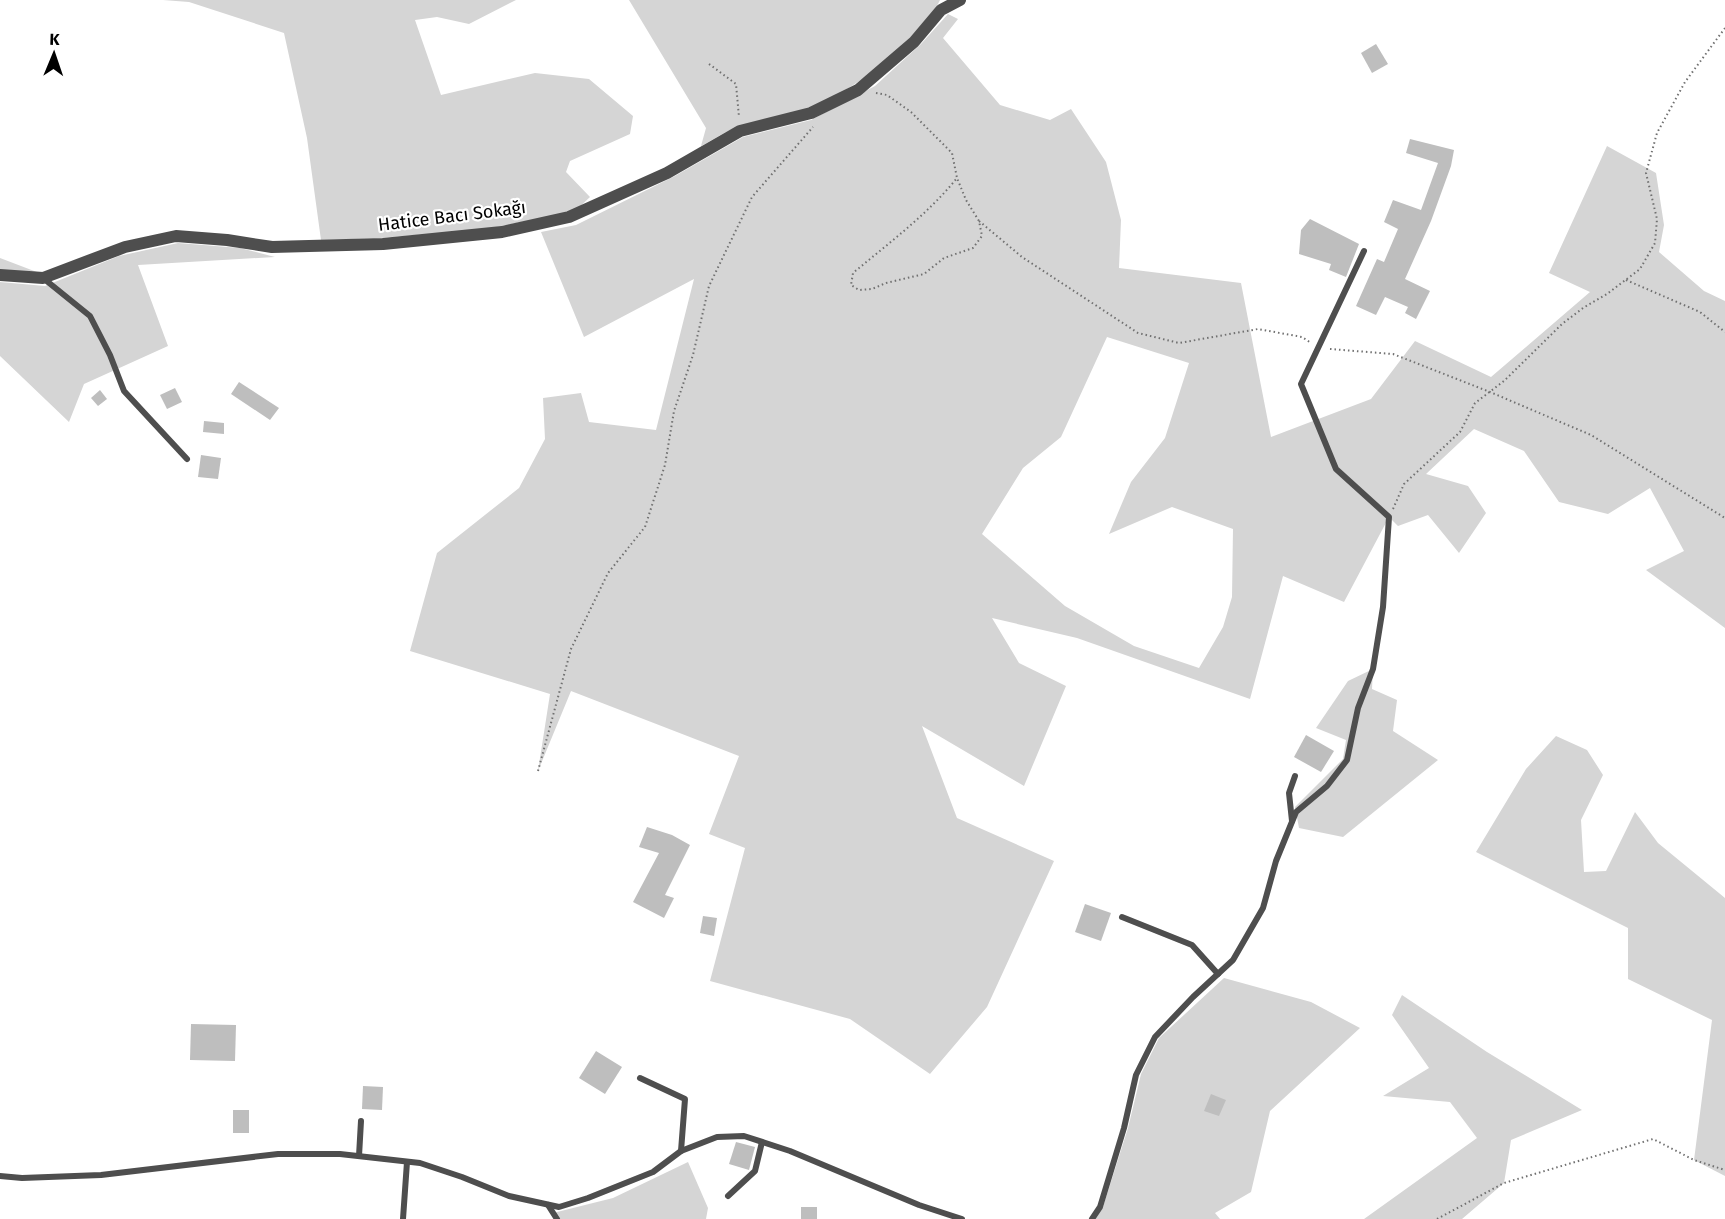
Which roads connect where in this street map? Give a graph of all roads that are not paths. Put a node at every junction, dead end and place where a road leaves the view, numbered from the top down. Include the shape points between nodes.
1 (960, 0) edge
2 (944, 5) edge
3 (1364, 252) dead end
4 (0, 275) edge
5 (43, 278) junction
6 (187, 459) dead end
7 (1295, 776) dead end
8 (1292, 822) junction
9 (1122, 917) dead end
10 (1218, 974) junction
11 (640, 1078) dead end
12 (361, 1121) dead end
13 (762, 1142) junction
14 (681, 1151) junction
15 (359, 1156) junction
16 (407, 1162) junction
17 (0, 1176) edge
18 (728, 1196) dead end
19 (547, 1205) junction
20 (403, 1219) edge
21 (557, 1219) edge
22 (962, 1219) edge
23 (1092, 1219) edge

1 - 2 street, Hatice Bacı Sokağı
2 - 5 street, Hatice Bacı Sokağı via 914,42 858,90 811,113 741,132 667,173 569,218 502,232 383,244 272,247 176,236 125,247
3 - 8 lane via 1302,384 1336,469 1389,517 1383,607 1373,669 1358,708 1347,760
4 - 5 street, Hatice Bacı Sokağı
5 - 6 lane via 90,316 124,391
7 - 8 lane via 1289,793
8 - 10 lane via 1263,908 1233,960
9 - 10 lane via 1192,945
10 - 23 lane via 1155,1036 1136,1075 1100,1207
11 - 14 lane via 685,1100
12 - 15 lane
13 - 14 lane via 744,1136 717,1137
13 - 18 lane via 755,1171
13 - 22 lane
14 - 19 lane via 653,1172 588,1198 559,1207
15 - 16 lane
15 - 17 lane via 278,1154 101,1175
16 - 19 lane
16 - 20 lane
19 - 21 lane

